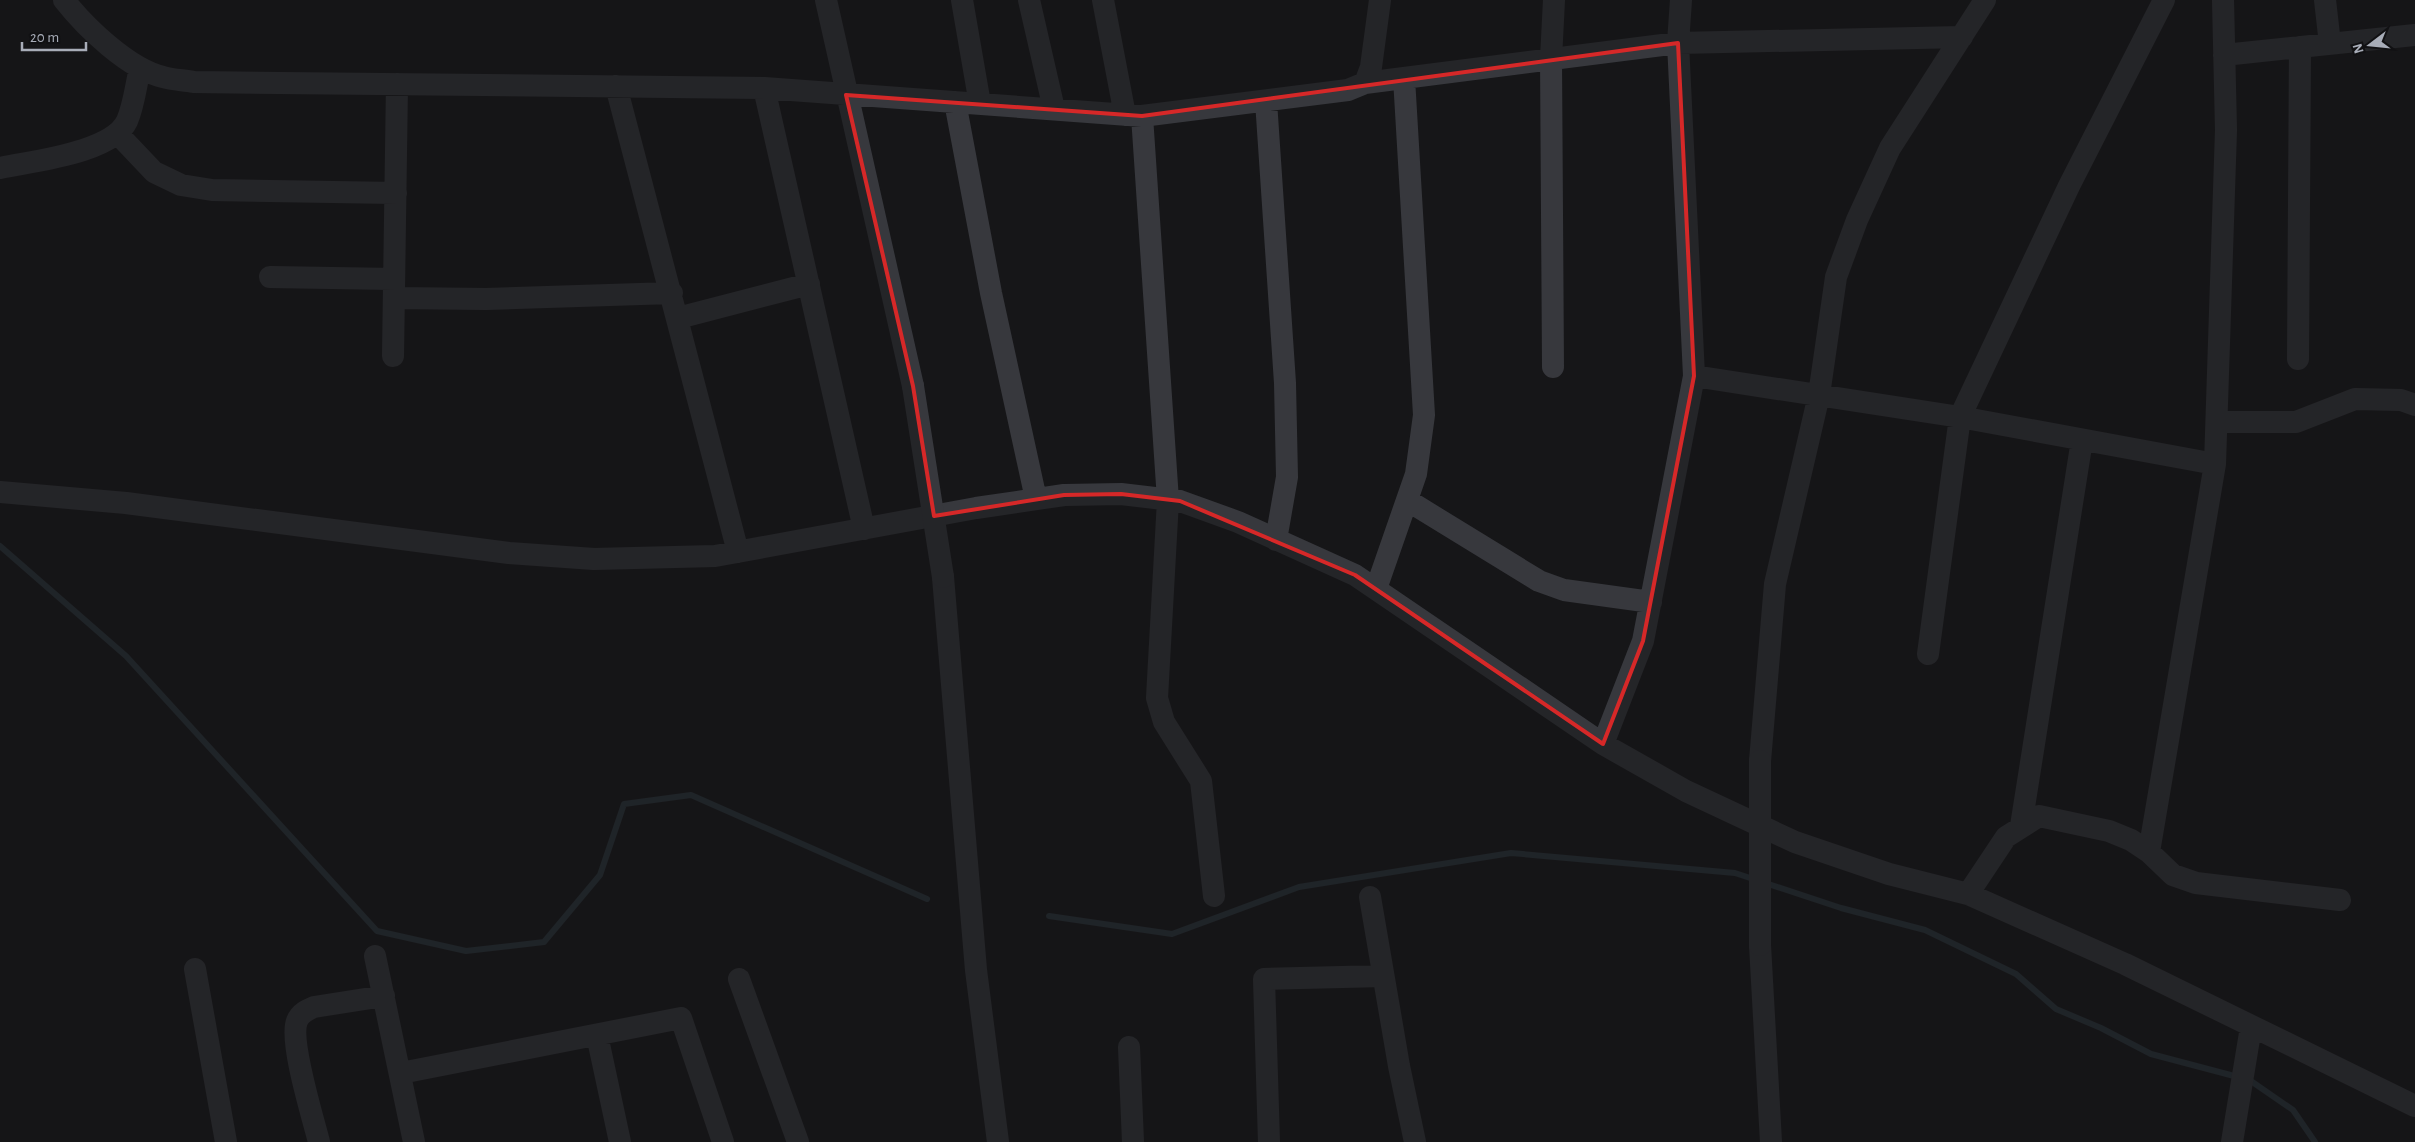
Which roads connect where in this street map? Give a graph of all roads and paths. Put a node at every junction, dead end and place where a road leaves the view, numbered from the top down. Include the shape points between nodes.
1 (64, 0) edge
2 (826, 0) edge
3 (962, 0) edge
4 (1029, 0) edge
5 (1103, 0) edge
6 (1380, 0) edge
7 (1554, 0) edge
8 (1681, 0) edge
9 (1985, 0) edge
10 (2164, 0) edge
11 (2223, 0) edge
12 (2325, 0) edge
13 (2415, 35) edge
14 (1962, 37) junction
15 (1678, 43) junction
16 (2330, 44) junction
17 (2300, 47) junction
18 (2224, 55) junction
19 (1551, 60) junction
20 (140, 68) junction
21 (1404, 78) junction
22 (1364, 83) junction
23 (397, 84) junction
24 (616, 86) junction
25 (764, 88) junction
26 (846, 95) junction
27 (1266, 101) junction
28 (955, 102) junction
29 (980, 104) junction
30 (1054, 110) junction
31 (1133, 116) junction
32 (117, 133) junction
33 (0, 168) edge
34 (396, 193) junction
35 (270, 277) dead end
36 (809, 284) junction
37 (394, 289) junction
38 (672, 293) junction
39 (678, 318) junction
40 (393, 356) dead end
41 (2298, 359) dead end
42 (1553, 367) dead end
43 (1694, 376) junction
44 (1819, 395) junction
45 (2415, 405) edge
46 (1960, 418) junction
47 (2218, 422) junction
48 (2082, 440) junction
49 (2215, 464) junction
50 (0, 492) edge
51 (1036, 499) junction
52 (1168, 500) junction
53 (1407, 500) junction
54 (864, 529) junction
55 (1276, 540) junction
56 (738, 552) junction
57 (1376, 589) junction
58 (1651, 602) junction
59 (1928, 654) dead end
60 (1603, 744) junction
61 (2021, 826) junction
62 (2149, 852) junction
63 (1968, 894) junction
64 (1214, 896) dead end
65 (1370, 897) dead end
66 (2340, 900) dead end
67 (375, 956) dead end
68 (195, 969) dead end
69 (1383, 976) junction
70 (739, 979) dead end
71 (384, 996) junction
72 (2251, 1027) junction
73 (597, 1035) junction
74 (1129, 1047) dead end
75 (401, 1073) junction
76 (2415, 1106) edge
77 (226, 1142) edge
78 (319, 1142) edge
79 (414, 1142) edge
80 (620, 1142) edge
81 (723, 1142) edge
82 (798, 1142) edge
83 (998, 1142) edge
84 (1133, 1142) edge
85 (1269, 1142) edge
86 (1415, 1142) edge
87 (1771, 1142) edge
88 (2232, 1142) edge

1 - 20 street via 113,49
2 - 26 street
3 - 29 street
4 - 30 street
5 - 31 street
6 - 22 street via 1371,67
7 - 19 street
8 - 15 street
9 - 14 street
10 - 46 street via 2069,186
11 - 18 street
12 - 16 street
13 - 16 street
14 - 15 street
14 - 44 street via 1890,148 1857,220 1836,277
15 - 19 street
15 - 43 street
16 - 17 street
17 - 18 street
17 - 41 street
18 - 47 street via 2226,130
19 - 21 street
19 - 42 street
20 - 23 street via 163,77 194,82
20 - 32 street via 126,122
21 - 22 street
21 - 53 street via 1424,415 1416,474
22 - 27 street via 1348,90
23 - 24 street
23 - 34 street
24 - 25 street
24 - 38 street
25 - 26 street
25 - 36 street
26 - 28 street
26 - 83 street, bridge via 913,386 943,577 976,970
27 - 31 street
27 - 55 street via 1286,430 1287,477
28 - 29 street
28 - 51 street via 991,293
29 - 30 street
30 - 31 street
31 - 52 street
32 - 33 street via 78,151
32 - 34 street via 154,172 181,185 212,190
34 - 37 street
35 - 37 street
36 - 39 street
36 - 54 street
37 - 38 street via 486,299
37 - 40 street
38 - 39 street
39 - 56 street
43 - 44 street
43 - 58 street
44 - 46 street
44 - 87 street, bridge via 1775,584 1760,761 1760,945
45 - 47 street via 2401,400 2354,400 2296,422
46 - 48 street
46 - 59 street
47 - 49 street
48 - 49 street
48 - 61 street
49 - 62 street
50 - 56 street via 126,503 509,553 594,560 715,556
51 - 52 street via 1122,494
51 - 54 street
52 - 55 street via 1180,501 1238,522
52 - 64 street via 1157,698 1164,722 1201,781
53 - 57 street
53 - 58 street via 1538,581 1564,590
54 - 56 street
55 - 57 street via 1355,575
57 - 60 street
58 - 60 street via 1644,640
60 - 63 street via 1686,791 1795,842 1889,874
61 - 62 street via 2039,816 2057,818 2109,831
61 - 63 street via 2006,837
62 - 66 street via 2173,875 2196,883
63 - 72 street via 2125,964
65 - 69 street
67 - 71 street
68 - 77 street
69 - 85 street via 1264,979
69 - 86 street
70 - 82 street
71 - 75 street
71 - 78 street via 314,1007 297,1019 294,1032
72 - 76 street
72 - 88 street
73 - 75 street
73 - 80 street
73 - 81 street via 681,1018
74 - 84 street
75 - 79 street

